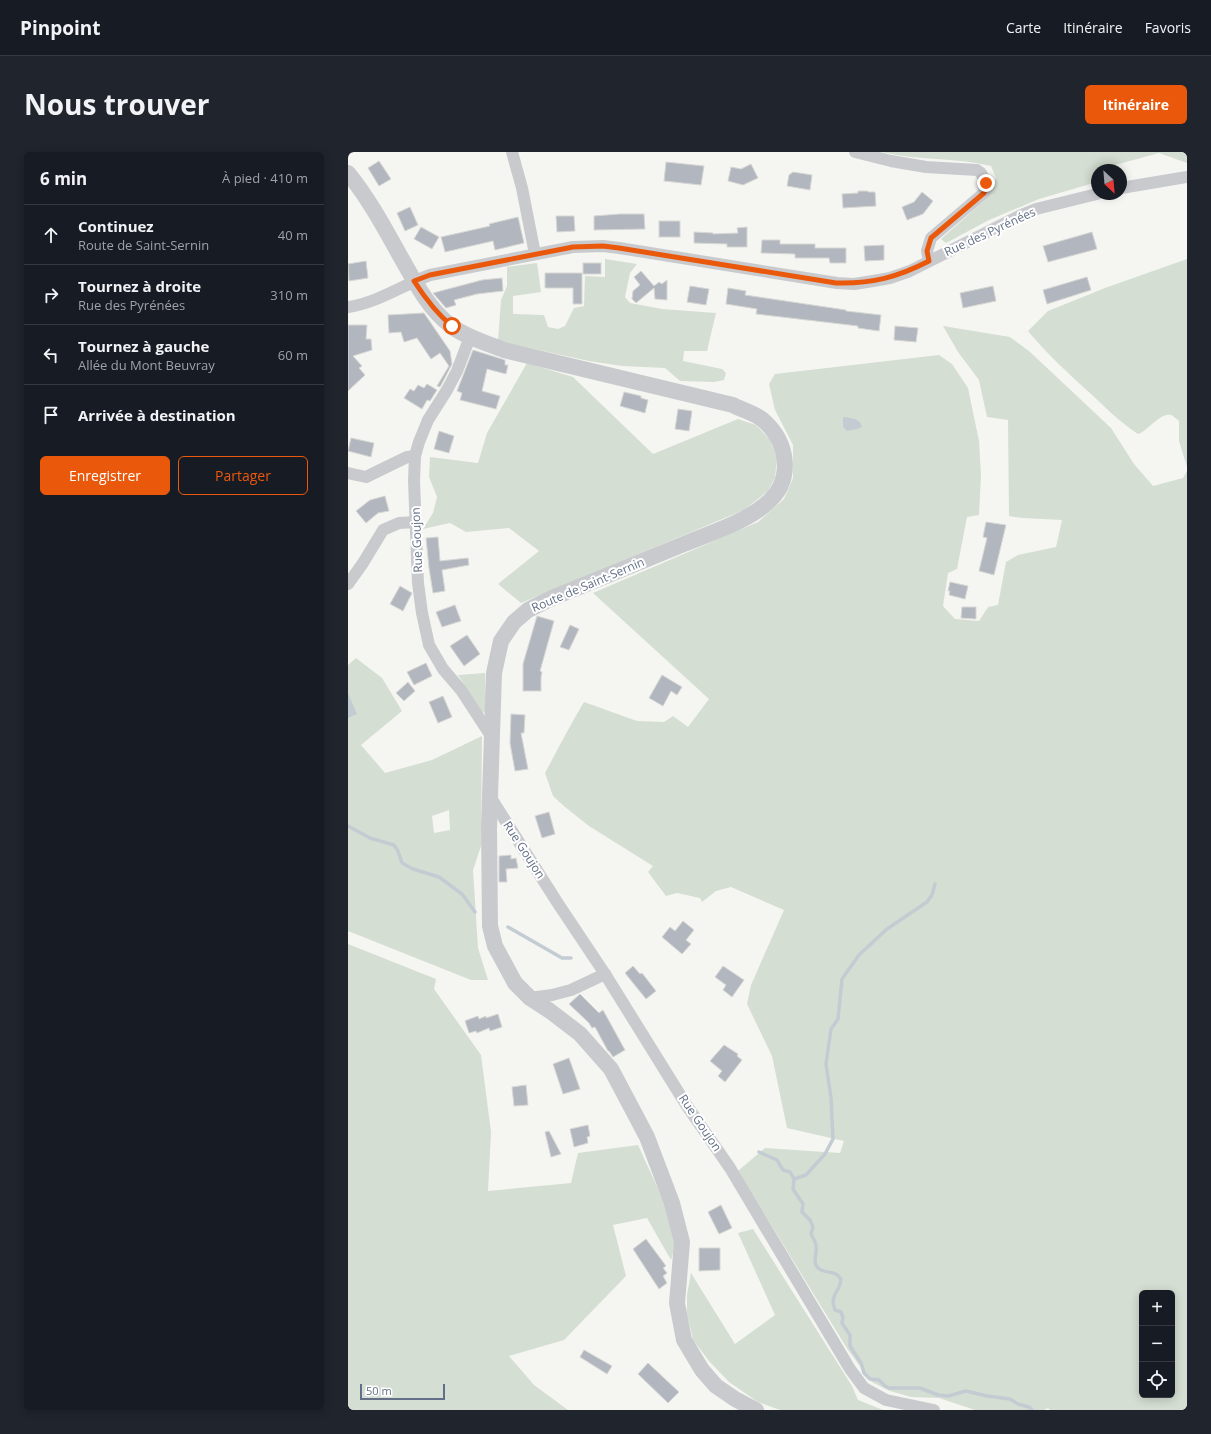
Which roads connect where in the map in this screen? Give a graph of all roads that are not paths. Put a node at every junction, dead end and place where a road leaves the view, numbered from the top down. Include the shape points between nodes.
1 (512, 152) edge
2 (855, 152) edge
3 (348, 173) edge
4 (1187, 177) edge
5 (1127, 187) edge
6 (1091, 195) edge
7 (536, 254) junction
8 (929, 261) junction
9 (414, 281) junction
10 (348, 307) edge
11 (470, 337) junction
12 (415, 456) junction
13 (348, 473) edge
14 (416, 522) junction
15 (348, 584) edge
16 (491, 736) junction
17 (491, 798) junction
18 (605, 974) junction
19 (530, 998) junction
20 (756, 1410) edge
21 (934, 1410) edge

1 - 7 street
2 - 8 street via 926,167 969,168 982,173 986,183 984,193 931,238 927,251
3 - 9 street, Route de Saint-Sernin via 371,204
4 - 5 street
6 - 8 street, Rue des Pyrénées via 1036,209
7 - 8 street, Rue des Pyrénées via 573,247 603,246 854,284 890,278
7 - 9 street, Rue des Pyrénées via 430,275
9 - 10 street, Rue des Pyrénées via 369,302
9 - 11 street, Route de Saint-Sernin via 426,301 439,315
11 - 12 street, Rue Goujon via 457,371 428,420
11 - 16 street, Route de Saint-Sernin via 504,350 733,405 761,419 771,428 782,447 786,466 779,489 767,504 756,512 726,527 552,598 528,610 514,622 501,641 494,673
12 - 13 street via 366,477
12 - 14 street, Rue Goujon
14 - 15 street via 399,523 383,530
14 - 16 street, Rue Goujon via 418,583 429,645
16 - 17 street, Route de Saint-Sernin
17 - 18 street, Rue Goujon
17 - 19 street, Route de Saint-Sernin via 490,926 495,946 506,968 515,984
18 - 19 street via 570,990
18 - 21 street, Rue Goujon via 730,1168 850,1369 864,1388 886,1400
19 - 20 street, Route de Saint-Sernin via 580,1034 611,1069 647,1137 672,1203 682,1242 677,1303 684,1340 702,1370 716,1386 735,1400

